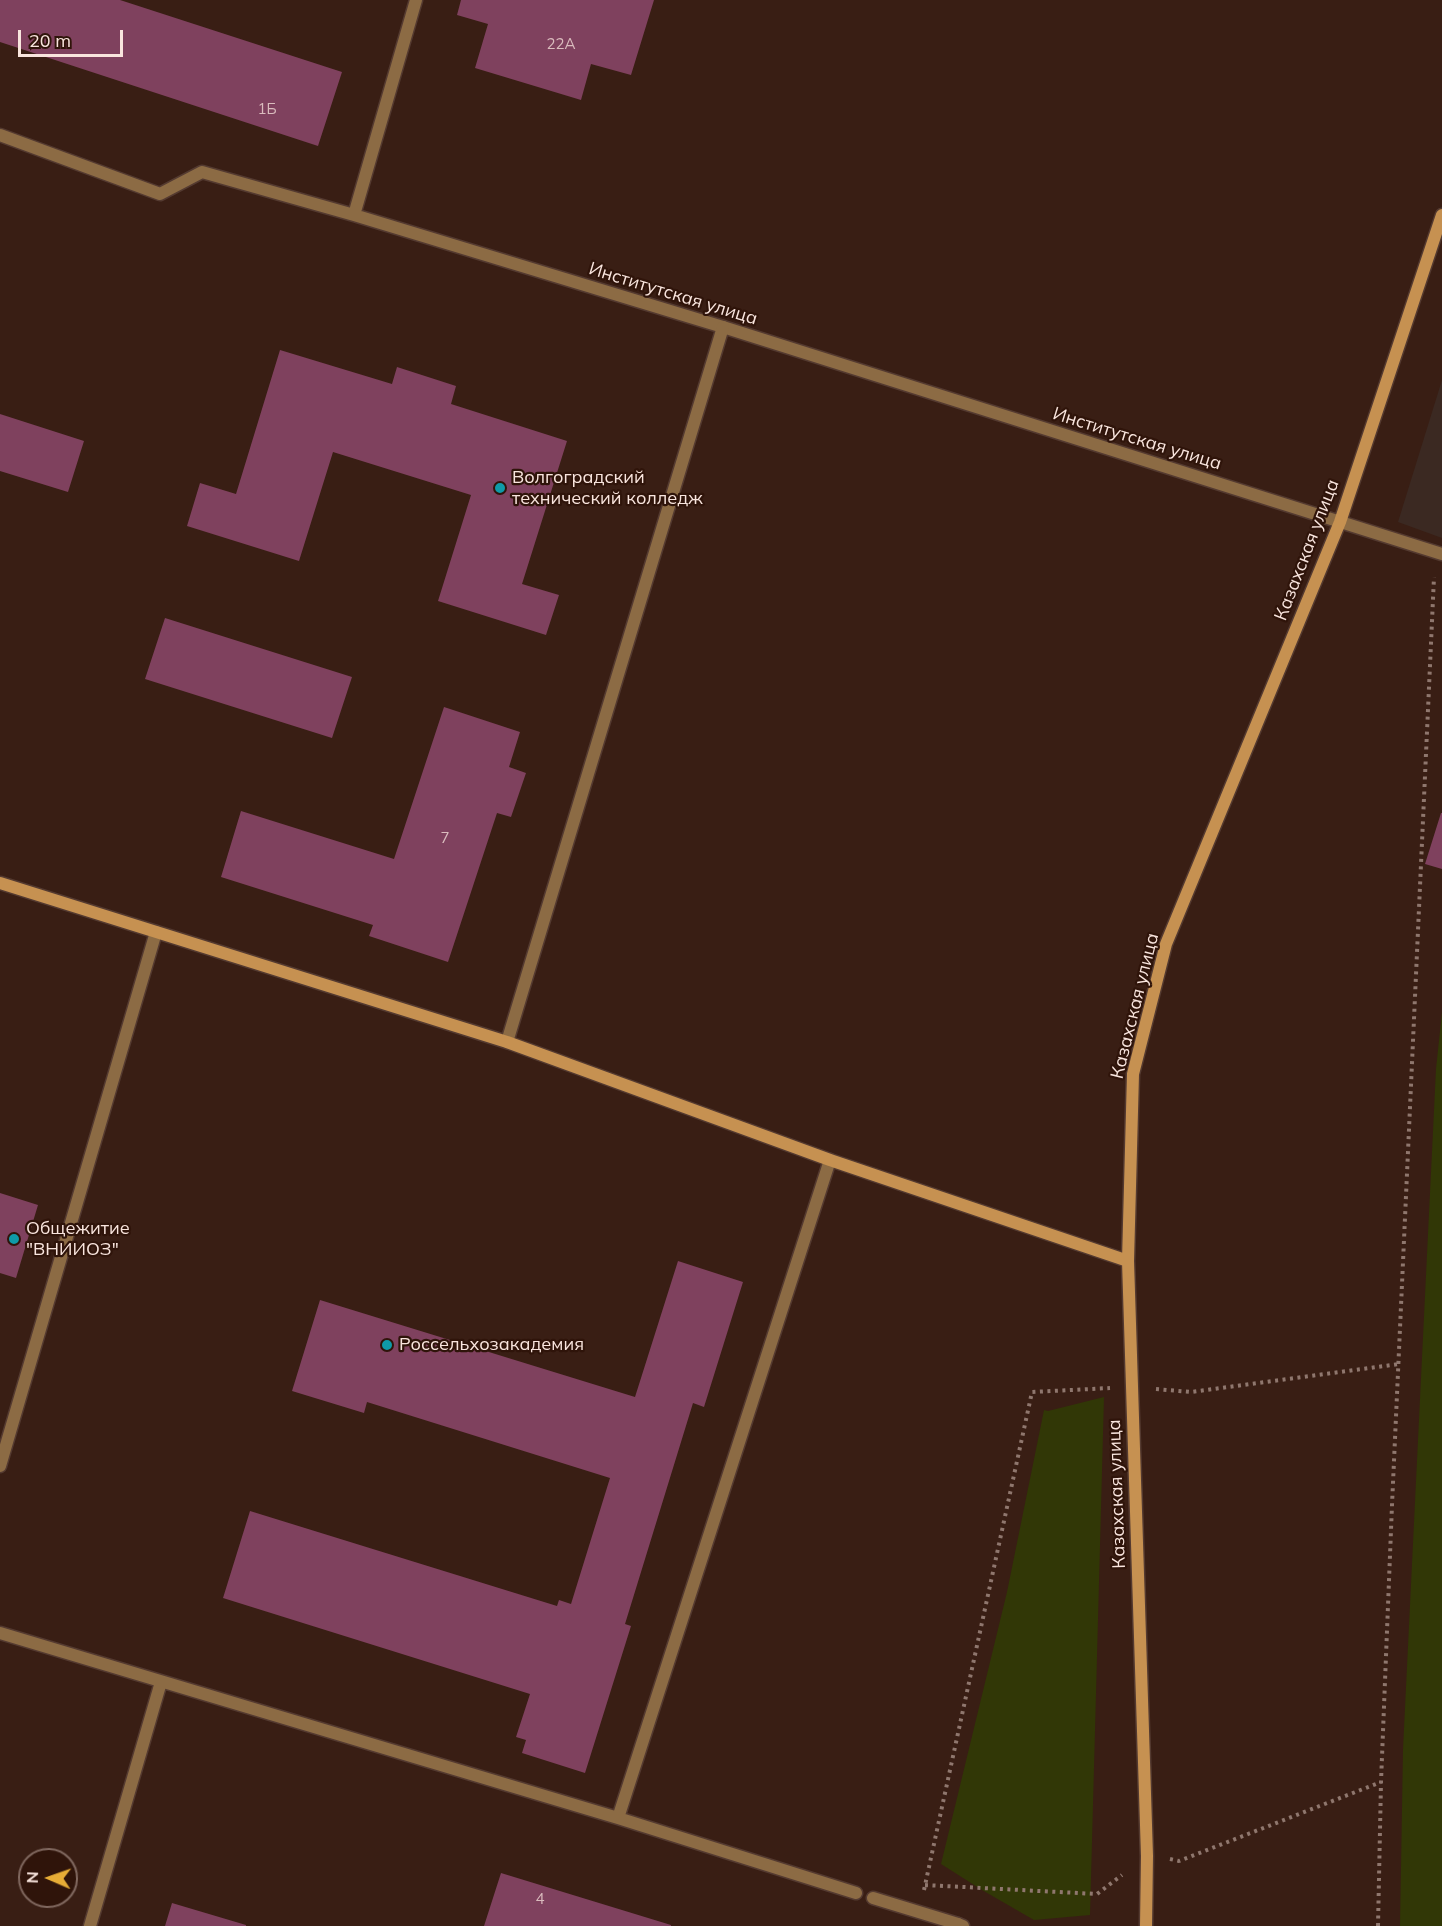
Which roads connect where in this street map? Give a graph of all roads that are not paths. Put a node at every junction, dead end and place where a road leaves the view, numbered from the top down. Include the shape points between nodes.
1 (416, 0) edge
2 (0, 135) edge
3 (354, 215) junction
4 (1442, 215) edge
5 (723, 327) junction
6 (1340, 522) junction
7 (1439, 554) edge
8 (0, 883) edge
9 (156, 932) junction
10 (507, 1042) junction
11 (830, 1160) junction
12 (1128, 1261) junction
13 (0, 1466) edge
14 (0, 1633) edge
15 (161, 1682) junction
16 (618, 1818) junction
17 (856, 1893) dead end
18 (873, 1898) dead end
19 (959, 1925) edge
20 (90, 1926) edge
21 (1146, 1926) edge

1 - 3 street
2 - 3 street, Институтская улица via 160,194 202,172
3 - 5 street, Институтская улица
4 - 6 main road, Казахская улица
5 - 6 street, Институтская улица
5 - 10 street
6 - 7 street, Институтская улица
6 - 12 main road, Казахская улица via 1166,944 1133,1074
8 - 9 main road
9 - 10 main road
9 - 13 street
10 - 11 main road
11 - 12 main road
11 - 16 street
12 - 21 main road, Казахская улица
14 - 15 street
15 - 16 street
15 - 20 street
16 - 17 street
18 - 19 street

